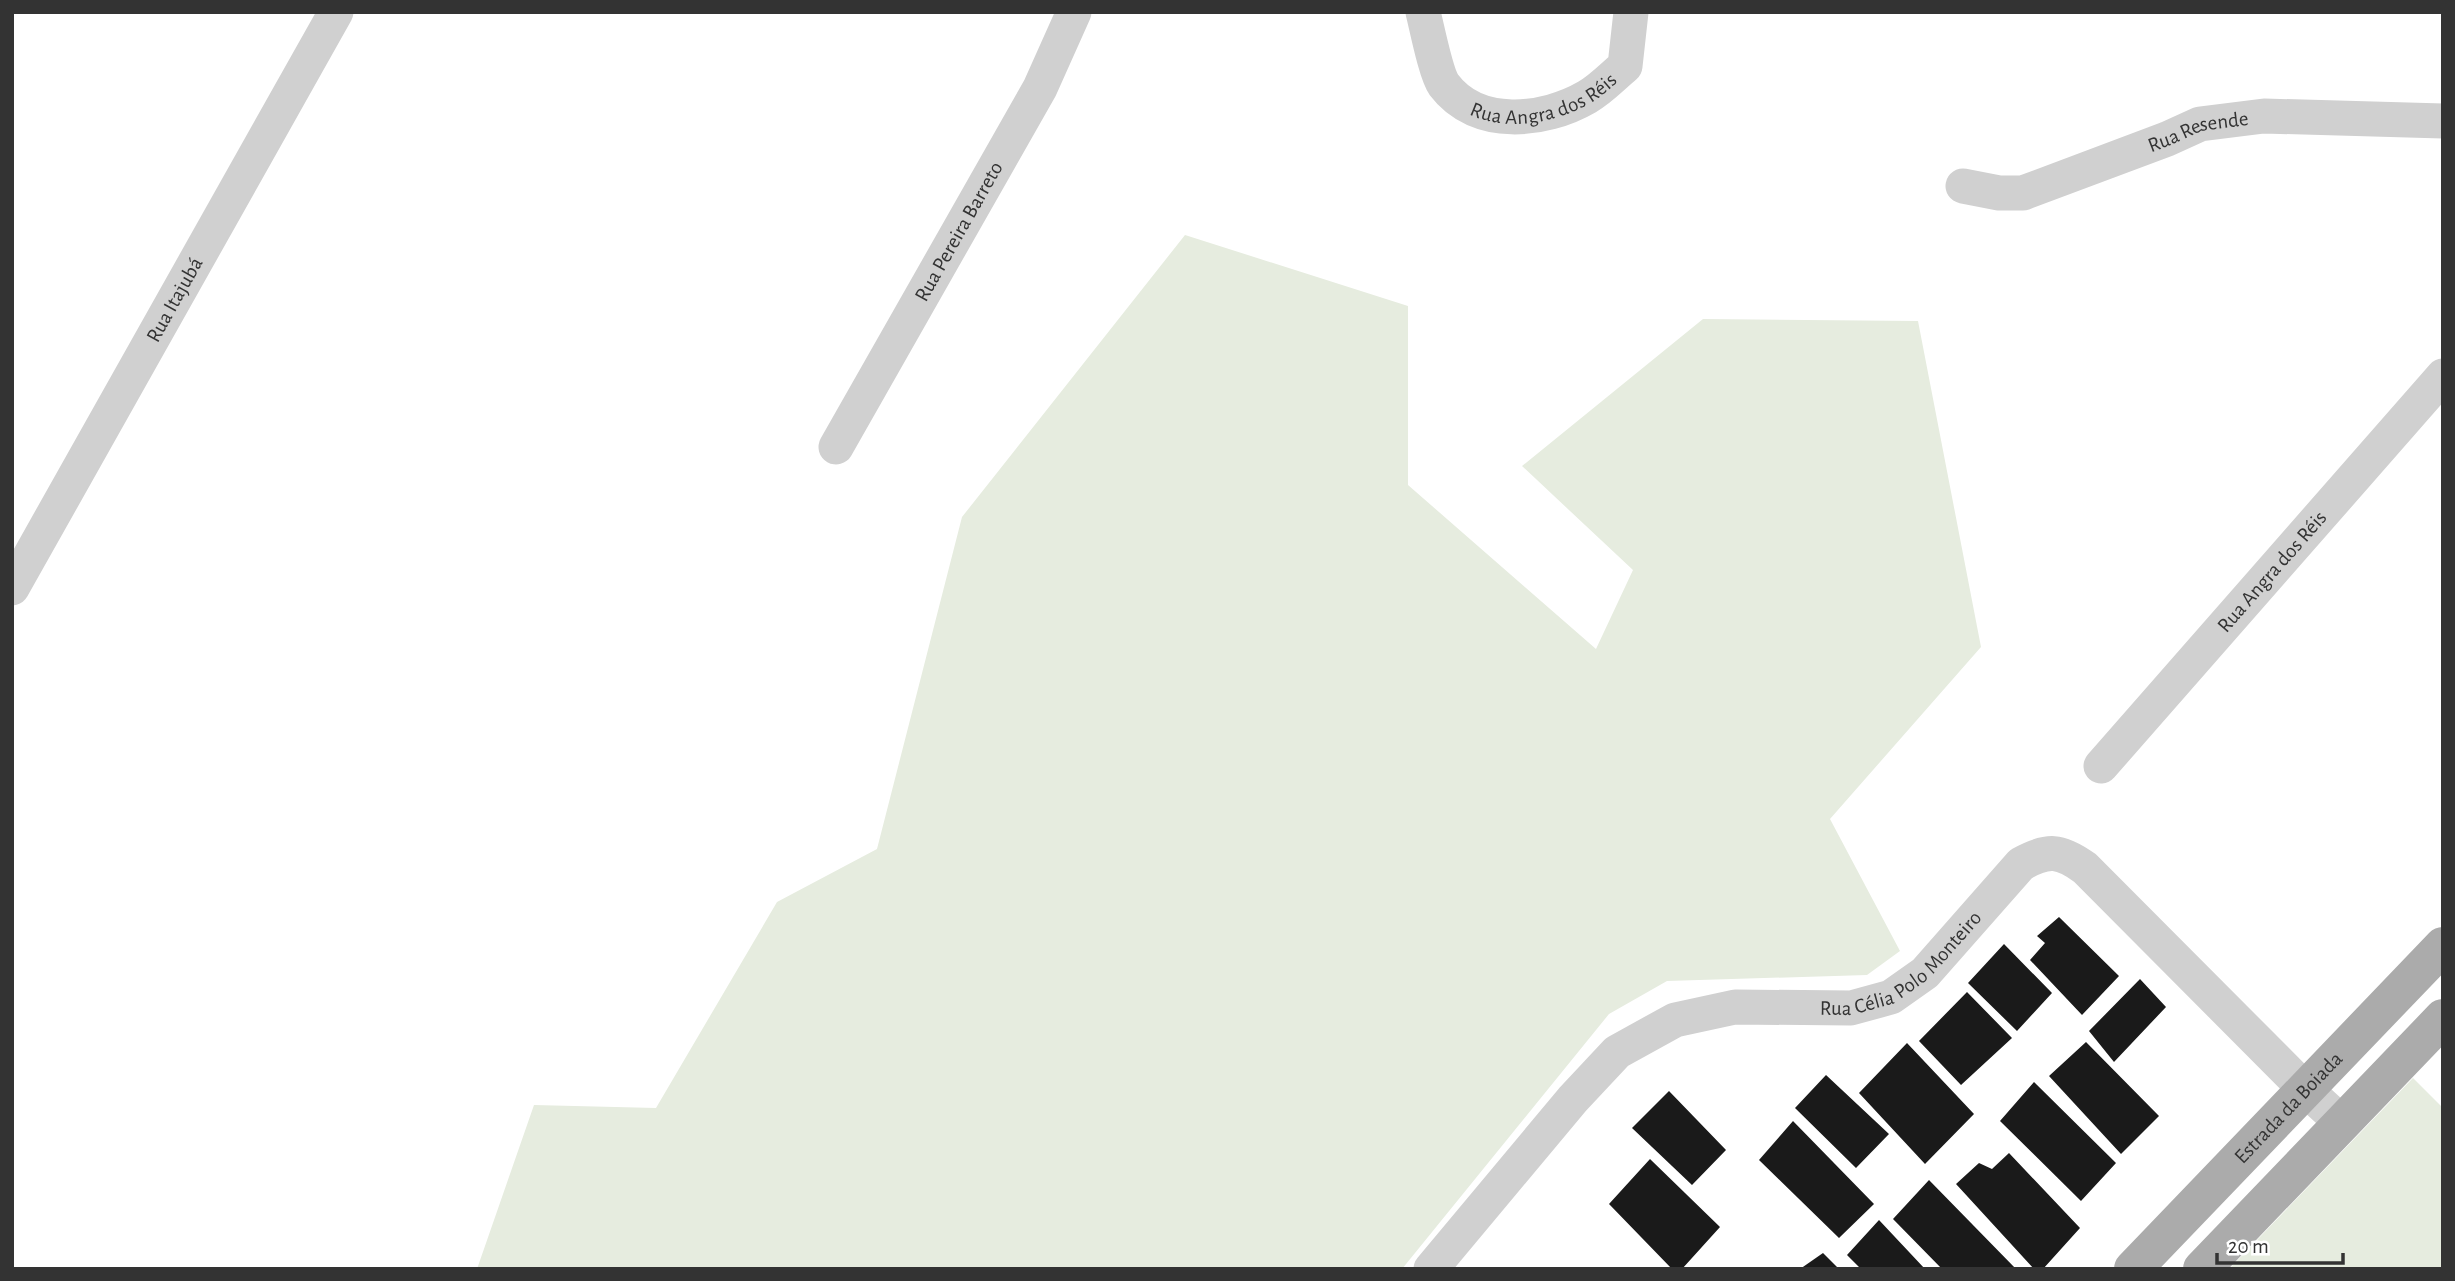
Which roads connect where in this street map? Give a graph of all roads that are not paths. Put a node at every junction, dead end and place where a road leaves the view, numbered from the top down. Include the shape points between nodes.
1 (336, 12) edge
2 (1074, 12) edge
3 (1423, 12) edge
4 (1632, 12) edge
5 (2443, 121) edge
6 (1963, 186) dead end
7 (2443, 376) edge
8 (836, 447) dead end
9 (12, 589) edge
10 (2101, 766) dead end
11 (2443, 946) edge
12 (2443, 1018) edge
13 (2305, 1089) junction
14 (2341, 1122) junction
15 (1431, 1269) edge
16 (2133, 1269) edge
17 (2202, 1269) edge

1 - 9 street, Rua Itajubá
2 - 8 street, Rua Pereira Barreto via 1040,88
3 - 4 street, Rua Angra dos Réis via 1443,84 1475,111 1509,117 1538,114 1588,97 1625,66
5 - 6 street, Rua Resende via 2264,116 2200,124 2023,193
7 - 10 street, Rua Angra dos Réis
11 - 13 main road, Estrada da Boiada
12 - 14 main road
13 - 14 street, Rua Célia Polo Monteiro
13 - 15 street, Rua Célia Polo Monteiro via 2085,868 2069,856 2051,852 2021,864 1925,973 1891,997 1852,1009 1735,1007 1675,1020 1617,1052
13 - 16 main road, Estrada da Boiada
14 - 17 main road

